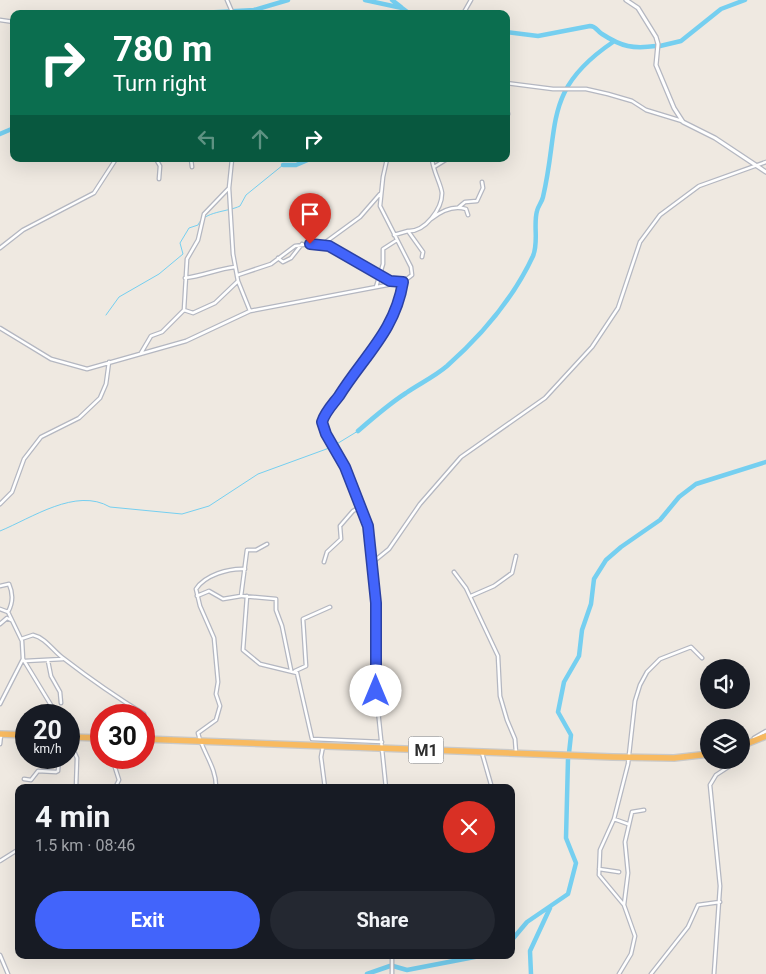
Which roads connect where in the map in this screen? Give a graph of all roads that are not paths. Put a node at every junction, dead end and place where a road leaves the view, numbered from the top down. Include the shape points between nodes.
1 (626, 0) edge
2 (510, 84) edge
3 (683, 122) junction
4 (114, 162) edge
5 (158, 162) edge
6 (191, 162) edge
7 (232, 162) edge
8 (387, 162) edge
9 (432, 162) edge
10 (442, 162) edge
11 (766, 162) edge
12 (754, 165) junction
13 (192, 167) dead end
14 (433, 167) junction
15 (766, 172) edge
16 (159, 179) dead end
17 (482, 182) dead end
18 (229, 188) junction
19 (381, 193) junction
20 (458, 208) junction
21 (468, 215) dead end
22 (430, 220) junction
23 (408, 231) junction
24 (394, 235) junction
25 (397, 240) junction
26 (302, 244) junction
27 (322, 245) junction
28 (0, 248) edge
29 (422, 257) dead end
30 (278, 258) junction
31 (235, 267) junction
32 (238, 274) junction
33 (379, 274) junction
34 (185, 278) junction
35 (238, 280) junction
36 (394, 282) junction
37 (403, 282) junction
38 (376, 287) junction
39 (184, 310) junction
40 (250, 310) junction
41 (0, 328) edge
42 (140, 354) junction
43 (109, 362) junction
44 (0, 504) edge
45 (362, 506) junction
46 (267, 544) dead end
47 (516, 556) dead end
48 (324, 562) dead end
49 (373, 562) junction
50 (245, 569) junction
51 (454, 572) dead end
52 (0, 586) edge
53 (197, 596) junction
54 (241, 596) junction
55 (248, 596) junction
56 (470, 597) junction
57 (330, 607) dead end
58 (0, 609) edge
59 (8, 612) junction
60 (13, 621) junction
61 (0, 624) edge
62 (21, 638) junction
63 (702, 658) dead end
64 (65, 659) junction
65 (24, 660) junction
66 (48, 661) junction
67 (291, 670) junction
68 (295, 672) junction
69 (61, 703) dead end
70 (0, 704) edge
71 (50, 704) edge
72 (126, 704) edge
73 (766, 731) edge
74 (1, 734) edge
75 (15, 735) edge
76 (766, 736) edge
77 (155, 740) edge
78 (750, 741) edge
79 (201, 742) junction
80 (750, 743) edge
81 (0, 744) edge
82 (352, 744) junction
83 (382, 745) junction
84 (323, 746) junction
85 (482, 752) junction
86 (516, 753) junction
87 (700, 755) edge
88 (628, 757) junction
89 (58, 769) edge
90 (77, 769) edge
91 (116, 769) edge
92 (725, 769) edge
93 (24, 779) dead end
94 (76, 784) edge
95 (117, 784) edge
96 (215, 784) edge
97 (324, 784) edge
98 (386, 784) edge
99 (491, 784) edge
100 (644, 810) dead end
101 (614, 819) junction
102 (628, 824) junction
103 (15, 852) edge
104 (0, 861) edge
105 (599, 869) junction
106 (619, 872) dead end
107 (720, 902) junction
108 (624, 905) junction
109 (0, 955) edge
110 (392, 959) edge
111 (8, 974) edge
112 (392, 974) edge
113 (619, 974) edge
114 (651, 974) edge
115 (714, 974) edge

1 - 3 street via 638,8 656,37 656,65
2 - 3 street via 586,89 626,99 646,110
3 - 12 street via 715,138
4 - 28 street via 94,193 23,230
5 - 16 street
6 - 13 street
7 - 18 street
8 - 19 street
9 - 14 street
10 - 14 street
11 - 12 street
12 - 15 street
12 - 49 street via 699,186 660,215 640,242 618,308 592,346 545,398 461,457 412,514 389,549
14 - 22 street via 442,192
17 - 20 street via 477,201 465,202
18 - 31 street
18 - 34 street via 204,214 198,240 187,260
19 - 24 street via 381,208
19 - 27 street via 360,217
20 - 21 street via 466,209
20 - 22 street via 442,212
22 - 23 street via 422,228
23 - 24 street
23 - 29 street
24 - 25 street
25 - 33 street via 383,249
25 - 37 street via 412,271 412,275
26 - 27 street
26 - 30 street via 288,249
26 - 30 street via 291,258 283,262
27 - 33 street
30 - 32 street via 271,264
31 - 32 street
31 - 34 street
32 - 35 street
33 - 36 street
33 - 38 street
34 - 39 street
35 - 39 street via 206,309 193,314
35 - 40 street
36 - 37 street
36 - 38 street
37 - 45 street via 400,300 388,329 350,377 322,422
38 - 40 street
39 - 42 street via 162,332 145,343
40 - 42 street via 186,341
41 - 43 street via 51,360 87,368
42 - 43 street
43 - 44 street via 100,398 79,418 42,436 24,459 12,492
45 - 48 street via 340,526 341,539 327,552
45 - 49 street
46 - 50 street via 248,550
47 - 56 street via 512,573
49 - 83 street via 378,631 376,691
50 - 53 street via 221,572 197,587
50 - 54 street
51 - 56 street
52 - 59 street via 9,584 11,589 12,601
53 - 54 street via 209,591 223,599
53 - 79 street via 214,638 216,694 220,706 216,720 198,733
54 - 55 street
55 - 67 street via 276,599
55 - 67 street via 243,650 260,664 277,670
56 - 86 street via 498,656 500,693 515,739
57 - 68 street via 303,619 306,666
58 - 59 street
59 - 60 street
60 - 61 street via 7,618
60 - 62 street
62 - 64 street via 36,636
62 - 65 street
63 - 88 street via 691,647 660,659 644,676 636,702
64 - 66 street
64 - 72 street
65 - 66 street
65 - 70 street
65 - 71 street
66 - 69 street
67 - 68 street
68 - 82 street via 312,739
73 - 78 street
74 - 75 highway
74 - 81 street
76 - 80 highway
77 - 79 highway, M1
79 - 84 highway, M1
79 - 96 street
82 - 83 highway, M1
82 - 84 highway, M1
83 - 85 highway, M1
83 - 98 street
84 - 97 street
85 - 86 highway, M1
85 - 99 street
86 - 88 highway, M1
87 - 88 highway, M1
88 - 101 street
89 - 93 street via 56,772 38,771 32,780
90 - 94 street
91 - 95 street
92 - 107 street via 710,785
100 - 102 street via 632,812
101 - 102 street
101 - 105 street via 602,846
102 - 108 street
103 - 104 street
105 - 106 street
105 - 108 street via 599,875
107 - 114 street via 698,905 688,927
107 - 115 street
108 - 113 street via 636,939
109 - 111 street
110 - 112 street

